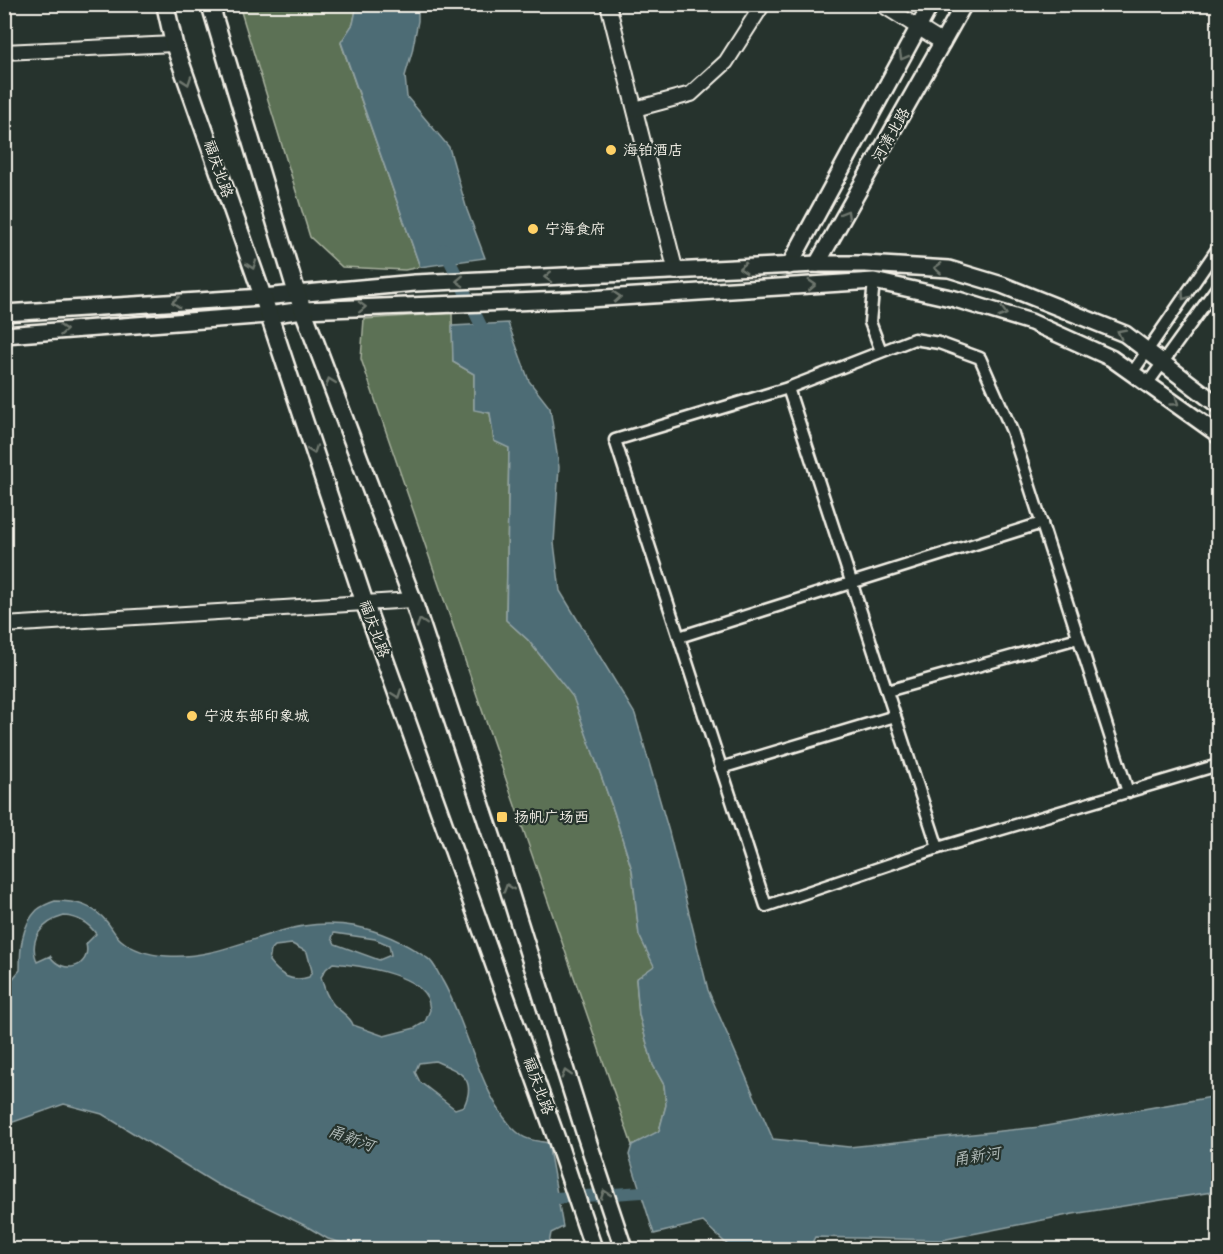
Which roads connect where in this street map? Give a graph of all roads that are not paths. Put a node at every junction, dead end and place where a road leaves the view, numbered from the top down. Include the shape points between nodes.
1 (165, 4) edge
2 (210, 4) edge
3 (608, 4) edge
4 (763, 4) edge
5 (881, 4) edge
6 (931, 4) edge
7 (963, 4) edge
8 (918, 27) junction
9 (943, 43) junction
10 (174, 44) junction
11 (4, 52) edge
12 (635, 109) junction
13 (1218, 248) edge
14 (817, 264) junction
15 (789, 266) junction
16 (676, 272) junction
17 (874, 281) junction
18 (1218, 286) edge
19 (263, 297) junction
20 (300, 302) junction
21 (4, 313) edge
22 (268, 315) junction
23 (4, 335) edge
24 (881, 351) junction
25 (1147, 351) junction
26 (1162, 363) junction
27 (1132, 373) junction
28 (1148, 383) junction
29 (788, 388) junction
30 (1218, 405) edge
31 (1218, 436) edge
32 (1042, 524) junction
33 (851, 583) junction
34 (413, 600) junction
35 (365, 604) junction
36 (4, 626) edge
37 (679, 638) junction
38 (1078, 638) junction
39 (887, 692) junction
40 (895, 716) junction
41 (1218, 765) edge
42 (721, 768) junction
43 (1128, 792) junction
44 (938, 848) junction
45 (594, 1250) edge
46 (624, 1250) edge

1 - 10 main road, 福庆北路
2 - 20 main road, 福庆北路
3 - 12 street
4 - 12 street via 726,62 691,94
5 - 8 street
6 - 8 main road, 河清北路
7 - 9 main road, 河清北路
8 - 9 street
8 -> 15 main road, 河清北路
14 -> 9 main road, 河清北路
10 - 11 street
10 -> 19 main road, 福庆北路
12 - 16 street
13 -> 25 street
14 - 15 main road
25 -> 14 main road via 1125,334 949,268
15 -> 16 main road
16 -> 20 main road via 434,282
20 -> 17 main road via 589,299
17 - 24 street via 870,322
17 -> 27 main road via 955,299 1031,322 1111,357
18 - 26 street
19 - 20 main road
19 -> 21 main road
19 - 22 main road, 福庆北路
20 - 22 main road
34 -> 20 main road, 福庆北路
23 -> 22 main road
22 -> 35 main road, 福庆北路
24 - 29 street
24 - 32 street via 914,339 939,343 980,358 1012,431
25 - 26 main road
25 - 27 street
26 - 28 street
26 - 30 main road
27 - 28 main road
28 -> 31 main road
29 - 33 street
29 - 37 street via 615,440
32 - 33 street
32 - 38 street
33 - 37 street
33 - 39 street
34 - 35 street
46 -> 34 main road, 福庆北路
35 - 36 street
35 -> 45 main road, 福庆北路
37 - 42 street
38 - 39 street
38 - 43 street
39 - 40 street
40 - 42 street
40 - 44 street
41 - 43 street
42 - 44 street via 766,906
43 - 44 street

